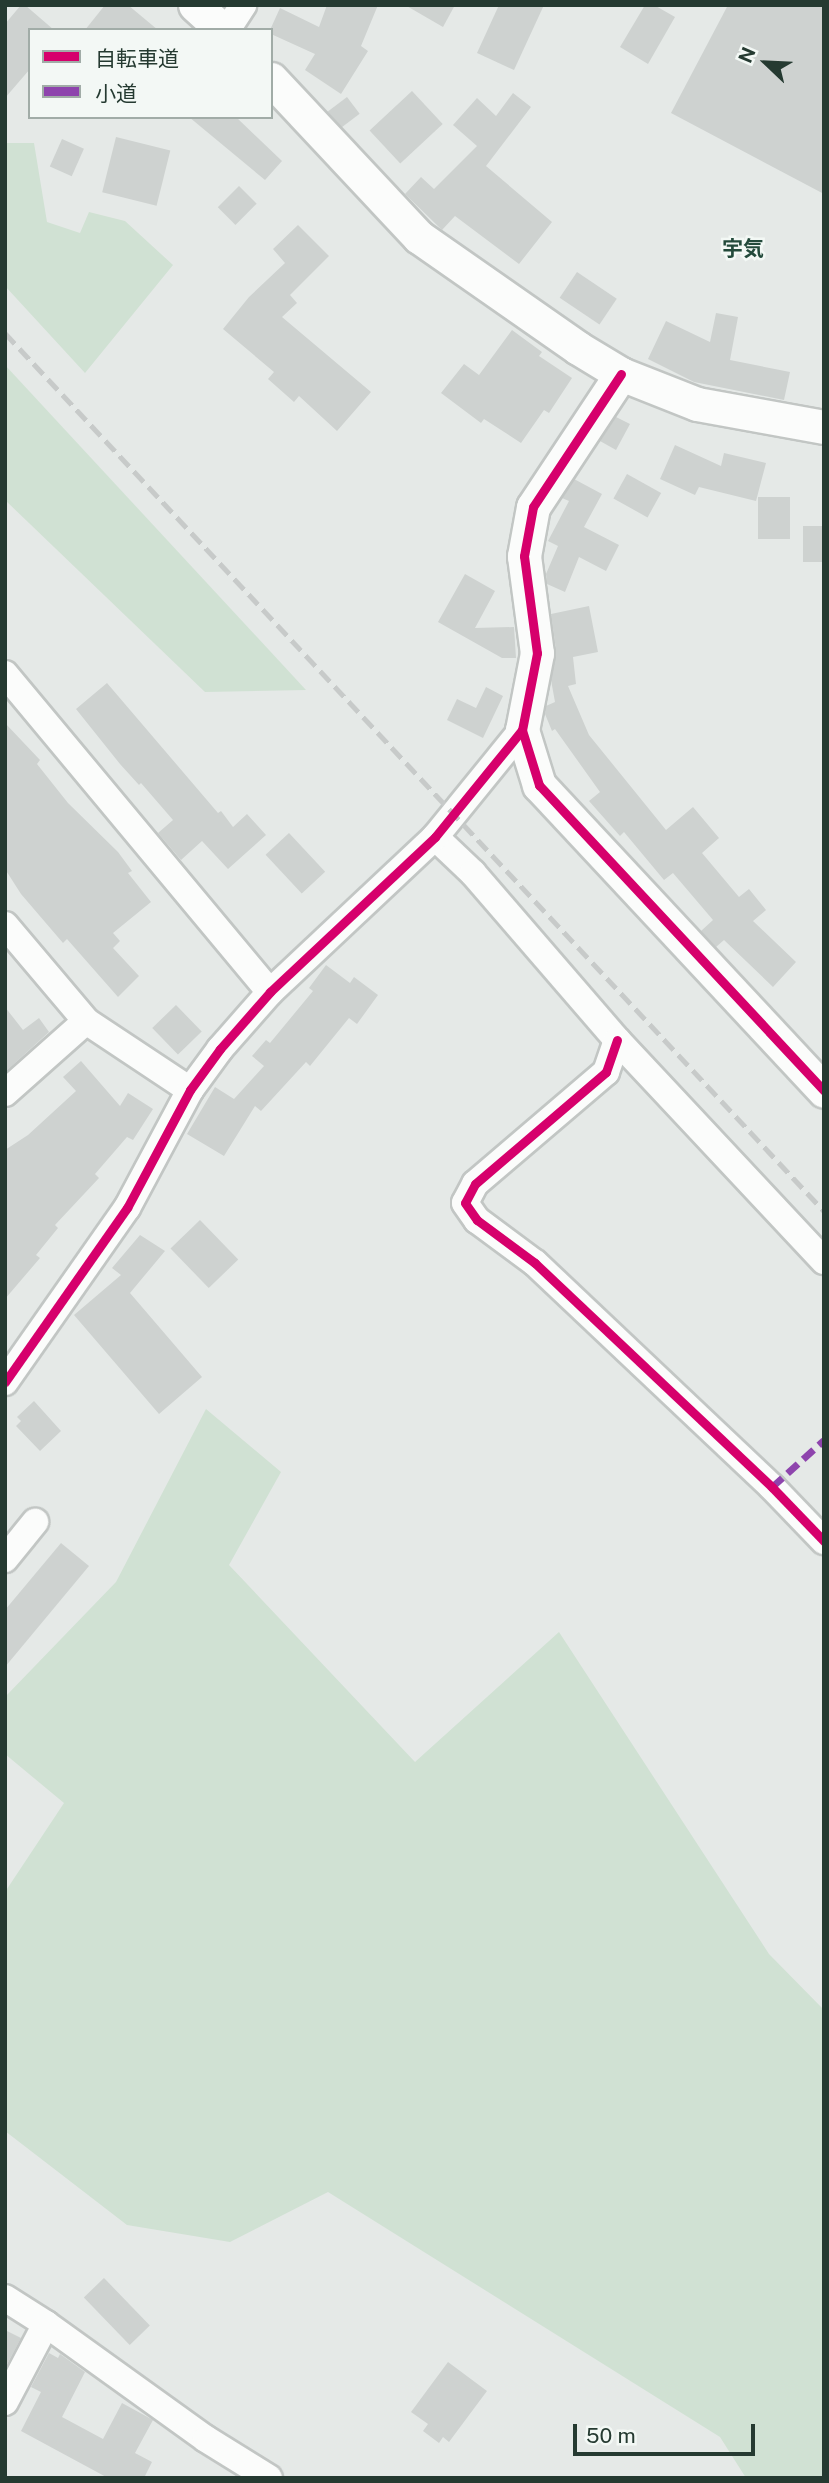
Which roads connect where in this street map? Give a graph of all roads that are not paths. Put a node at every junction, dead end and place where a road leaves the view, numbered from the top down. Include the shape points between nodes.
1 (194, 5) edge
2 (243, 5) edge
3 (223, 28) edge
4 (226, 28) edge
5 (273, 81) edge
6 (621, 374) junction
7 (824, 427) edge
8 (9, 685) edge
9 (522, 730) junction
10 (435, 837) junction
11 (5, 925) edge
12 (270, 992) junction
13 (86, 1021) junction
14 (617, 1040) junction
15 (190, 1090) junction
16 (824, 1091) edge
17 (5, 1093) edge
18 (824, 1261) edge
19 (5, 1381) edge
20 (35, 1522) dead end
21 (824, 1541) edge
22 (5, 1559) edge
23 (5, 2298) edge
24 (47, 2324) junction
25 (5, 2402) edge
26 (269, 2478) edge

1 - 3 street
2 - 4 street
5 - 6 street via 419,237
6 - 7 street via 696,404
6 - 9 street via 533,507 524,556 537,653
8 - 12 street
9 - 10 street
9 - 16 street via 539,785
10 - 12 street
10 - 14 street via 473,873
11 - 13 street
12 - 15 street
13 - 15 street
13 - 17 street
14 - 18 street
14 - 21 street via 606,1072 475,1184 465,1203 477,1220 535,1263 763,1477
15 - 19 street via 127,1208
20 - 22 street
23 - 24 street
24 - 25 street
24 - 26 street via 206,2439

